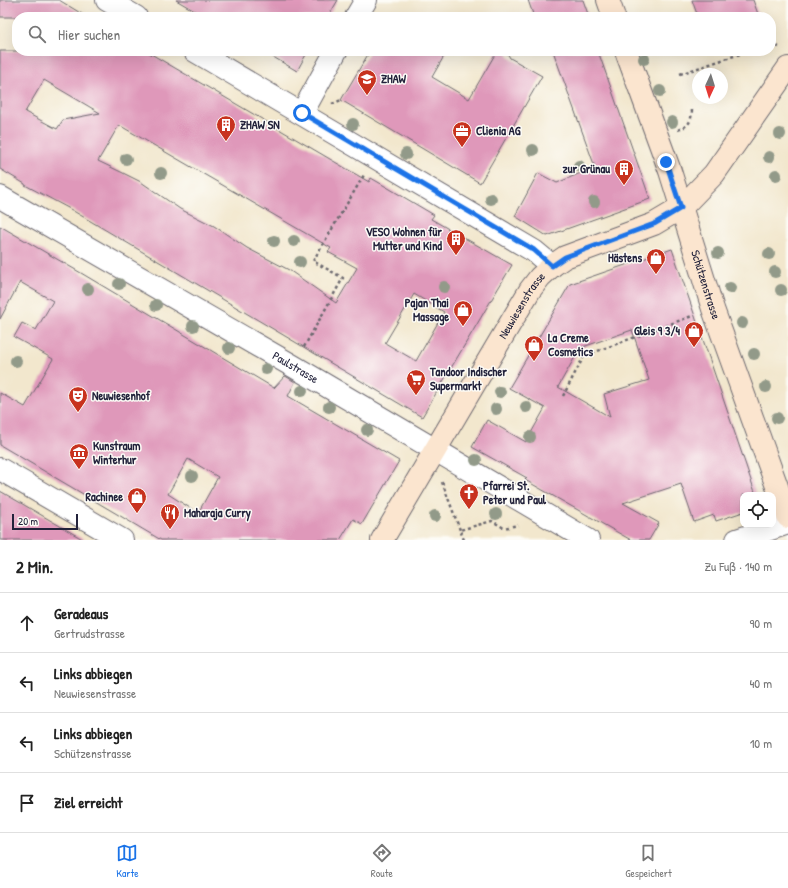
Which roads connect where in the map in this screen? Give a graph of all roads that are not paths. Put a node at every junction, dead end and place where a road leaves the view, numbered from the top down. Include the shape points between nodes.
1 (107, 0) edge
2 (366, 0) edge
3 (608, 0) edge
4 (127, 12) edge
5 (359, 12) edge
6 (612, 12) edge
7 (204, 56) edge
8 (333, 56) edge
9 (628, 56) edge
10 (788, 68) edge
11 (302, 113) junction
12 (0, 197) edge
13 (681, 208) junction
14 (552, 266) junction
15 (435, 451) junction
16 (0, 469) edge
17 (788, 517) edge
18 (788, 523) edge
19 (122, 540) edge
20 (382, 540) edge
21 (588, 540) edge
22 (737, 540) edge

1 - 4 street
2 - 5 street
3 - 6 main road
7 - 11 street
8 - 11 street
9 - 13 main road, Schützenstrasse
10 - 13 main road, Neuwiesenstrasse via 714,174
11 - 14 street via 534,250
12 - 15 street, Paulstrasse
13 - 14 main road, Neuwiesenstrasse via 654,224 565,257
13 - 17 main road, Schützenstrasse via 713,309
14 - 15 main road, Neuwiesenstrasse via 540,276 530,290
15 - 20 main road, Neuwiesenstrasse
15 - 21 street, Paulstrasse
16 - 19 street
18 - 22 street

